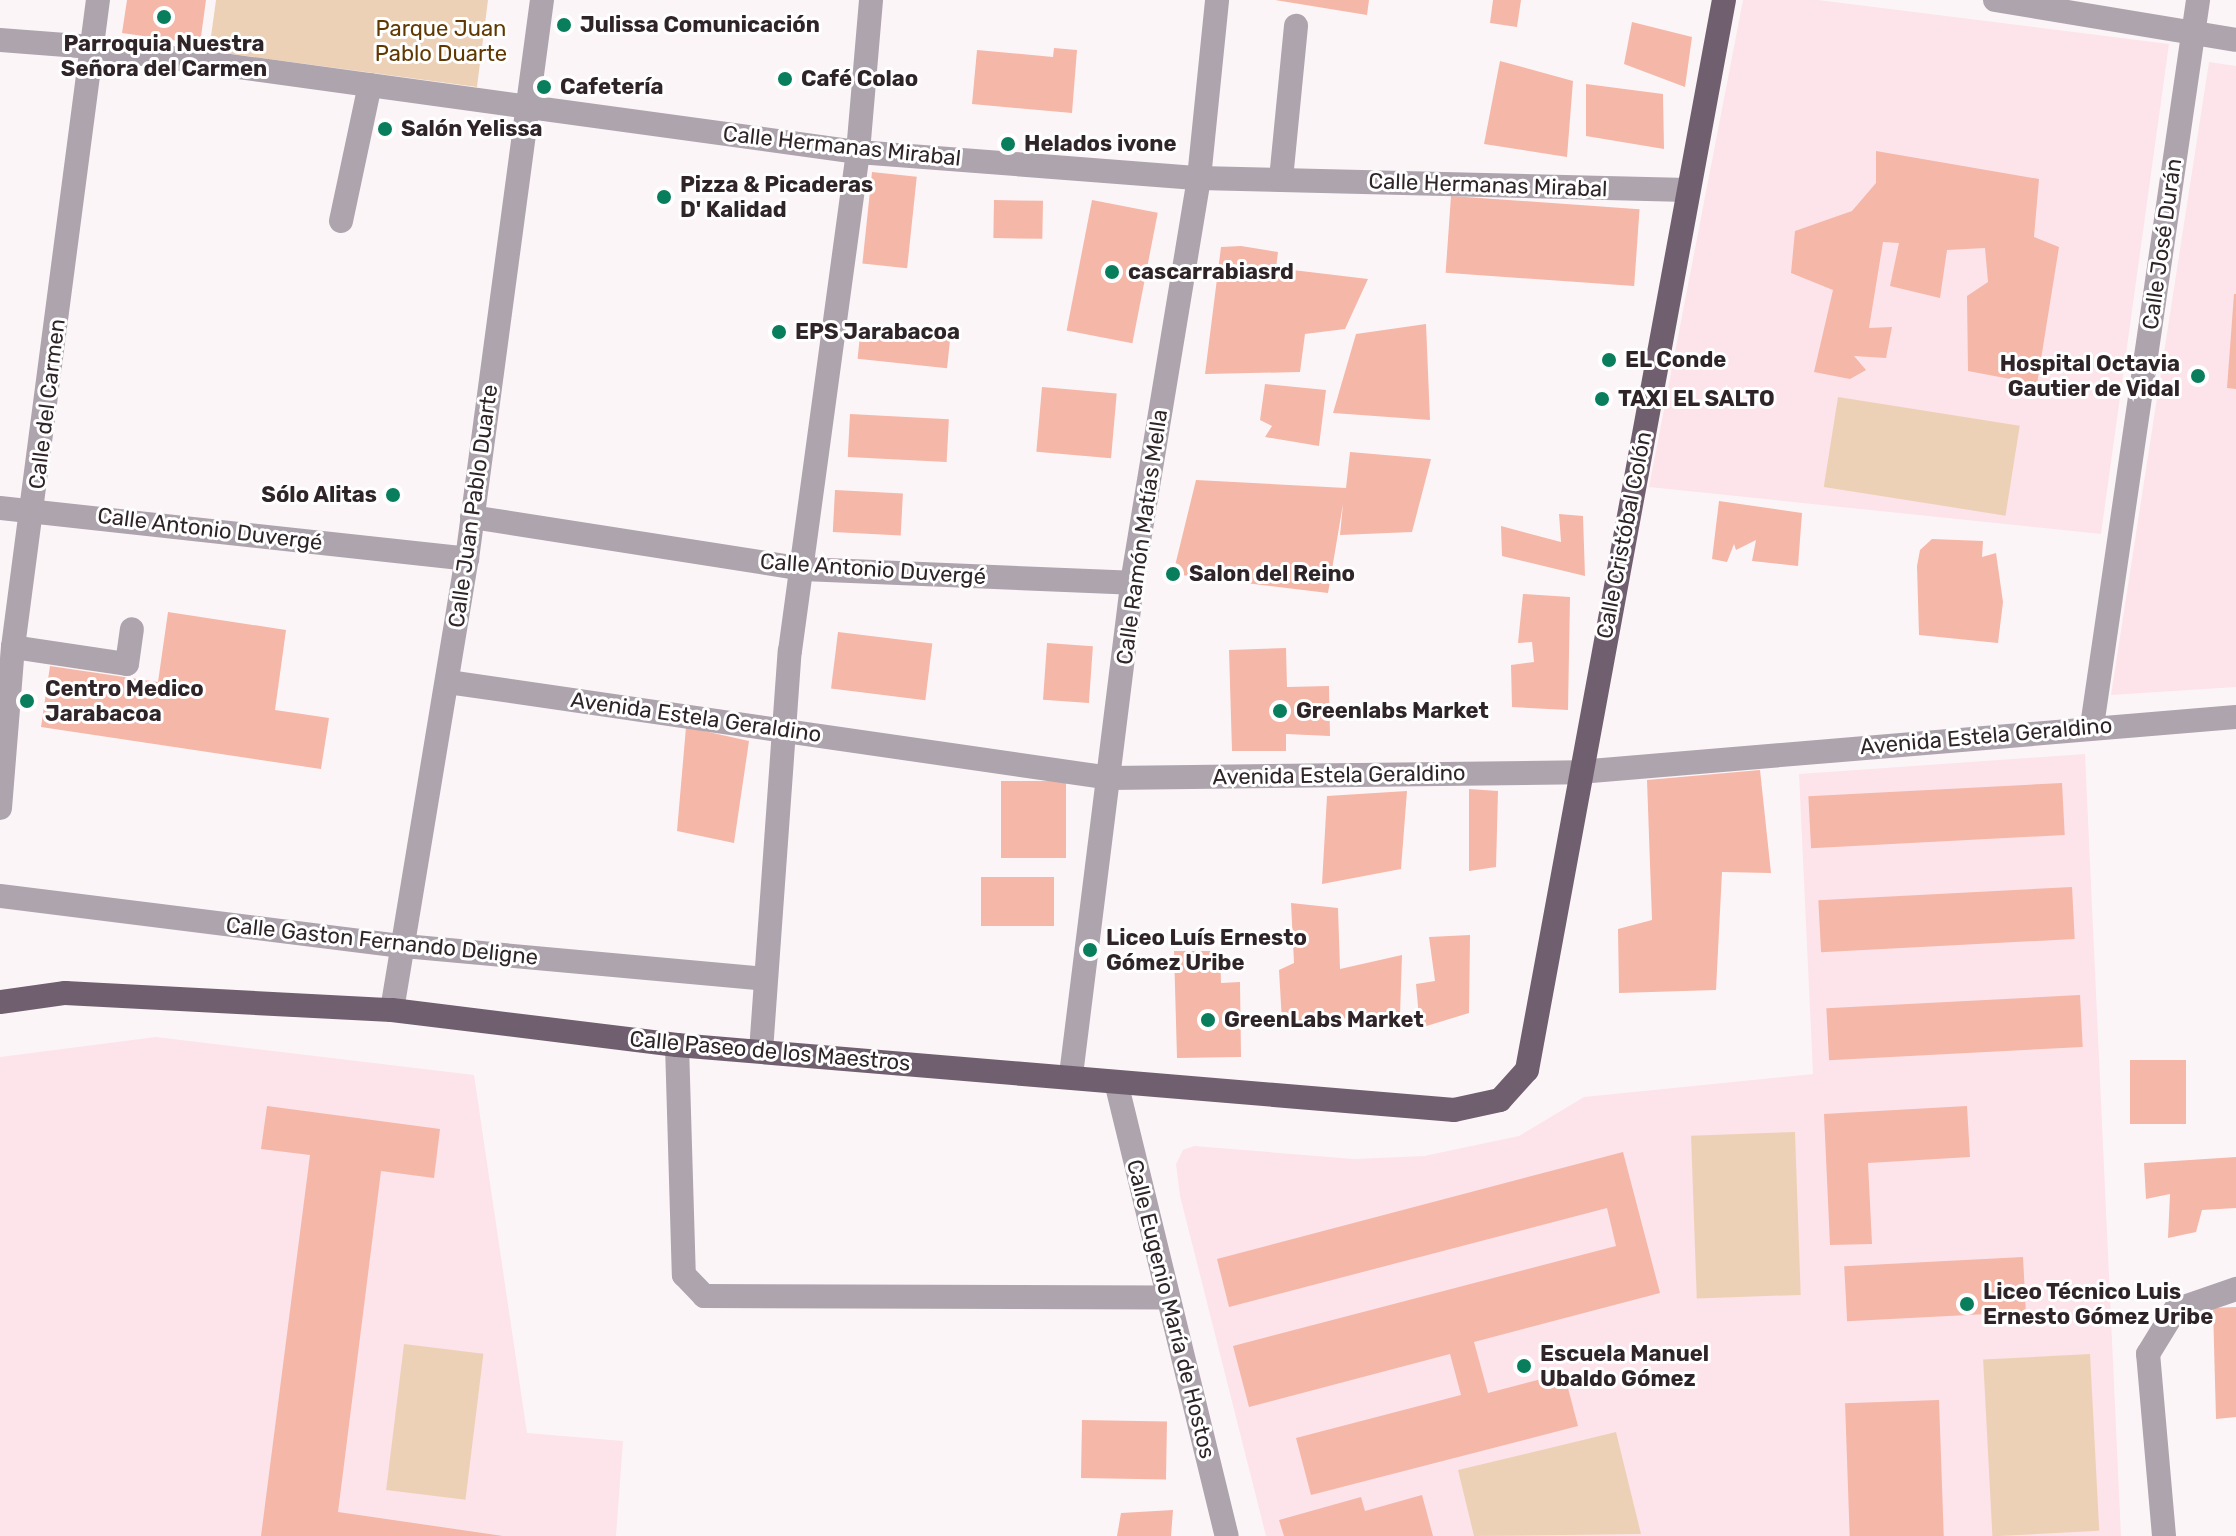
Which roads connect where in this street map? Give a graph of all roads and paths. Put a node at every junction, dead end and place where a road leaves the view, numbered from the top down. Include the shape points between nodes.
1 (98, 0) edge
2 (542, 0) edge
3 (871, 0) edge
4 (1217, 0) edge
5 (1724, 0) edge
6 (1995, 0) edge
7 (2198, 0) edge
8 (1296, 26) dead end
9 (2193, 33) junction
10 (0, 40) edge
11 (2236, 40) edge
12 (92, 47) junction
13 (370, 85) junction
14 (528, 107) junction
15 (858, 152) junction
16 (1199, 178) junction
17 (1281, 179) junction
18 (1688, 190) junction
19 (341, 221) dead end
20 (0, 508) edge
21 (34, 508) junction
22 (472, 517) junction
23 (467, 559) junction
24 (803, 569) junction
25 (1132, 583) junction
26 (132, 629) dead end
27 (13, 647) junction
28 (448, 682) junction
29 (2236, 717) edge
30 (2092, 726) junction
31 (784, 729) junction
32 (1579, 772) junction
33 (1110, 778) junction
34 (0, 808) edge
35 (0, 896) edge
36 (404, 946) junction
37 (765, 979) junction
38 (0, 1002) edge
39 (392, 1010) junction
40 (677, 1045) junction
41 (761, 1051) junction
42 (1527, 1070) joint
43 (1071, 1075) junction
44 (1116, 1082) junction
45 (2236, 1289) edge
46 (1166, 1298) junction
47 (1227, 1536) edge
48 (2164, 1536) edge

1 - 12 street, Calle del Carmen
2 - 14 street, Calle Juan Pablo Duarte
3 - 15 street
4 - 16 street, Calle Ramón Matías Mella
5 - 18 main road, Calle Cristóbal Colón
6 - 9 street
7 - 9 street, Calle José Durán
8 - 17 street
9 - 11 street
9 - 30 street, Calle José Durán
10 - 12 street, Calle Hermanas Mirabal
12 - 13 street, Calle Hermanas Mirabal
12 - 21 street, Calle del Carmen
13 - 14 street, Calle Hermanas Mirabal
13 - 19 street
14 - 15 street, Calle Hermanas Mirabal
14 - 22 street, Calle Juan Pablo Duarte
15 - 16 street, Calle Hermanas Mirabal
15 - 24 street
16 - 17 street, Calle Hermanas Mirabal
16 - 25 street, Calle Ramón Matías Mella
17 - 18 street, Calle Hermanas Mirabal
18 - 32 main road, Calle Cristóbal Colón
20 - 21 street, Calle Antonio Duvergé
21 - 23 street, Calle Antonio Duvergé
21 - 27 street, Calle del Carmen
22 - 23 street, Calle Juan Pablo Duarte
22 - 24 street, Calle Antonio Duvergé
23 - 28 street, Calle Juan Pablo Duarte
24 - 25 street, Calle Antonio Duvergé
24 - 31 street
25 - 33 street, Calle Ramón Matías Mella
26 - 27 street via 127,664
27 - 34 street, Calle del Carmen
28 - 31 street, Avenida Estela Geraldino
28 - 36 street, Calle Juan Pablo Duarte
29 - 30 street, Avenida Estela Geraldino
30 - 32 street, Avenida Estela Geraldino
31 - 33 street, Avenida Estela Geraldino
31 - 37 street
32 - 33 street, Avenida Estela Geraldino
32 - 42 main road, Calle Cristóbal Colón
33 - 43 street, Calle Ramón Matías Mella
35 - 36 street, Calle Gaston Fernando Deligne
36 - 37 street, Calle Gaston Fernando Deligne
36 - 39 street, Calle Juan Pablo Duarte
37 - 41 street
38 - 39 main road, Calle Paseo de los Maestros via 65,993
39 - 40 main road, Calle Paseo de los Maestros
40 - 41 main road, Calle Paseo de los Maestros
40 - 46 street via 684,1275 704,1296
41 - 43 main road, Calle Paseo de los Maestros
42 - 44 main road, Calle Paseo de los Maestros via 1500,1100 1454,1110
43 - 44 main road, Calle Paseo de los Maestros
44 - 46 street, Calle Eugenio María de Hostos
45 - 48 street via 2175,1310 2148,1354
46 - 47 street, Calle Eugenio María de Hostos

